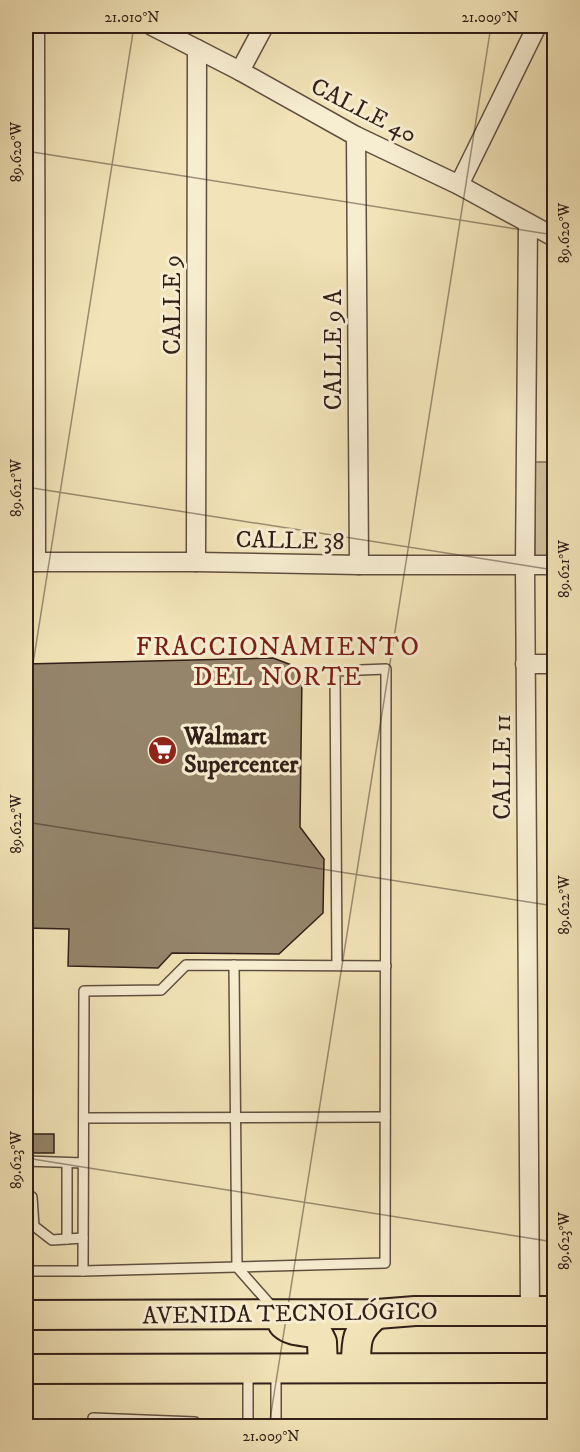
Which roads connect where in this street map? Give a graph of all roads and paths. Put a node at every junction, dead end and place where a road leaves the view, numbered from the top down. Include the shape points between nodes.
1 (34, 26) edge
2 (152, 26) edge
3 (264, 26) edge
4 (537, 26) edge
5 (197, 49) junction
6 (240, 71) junction
7 (356, 136) junction
8 (459, 185) junction
9 (528, 223) junction
10 (555, 237) edge
11 (31, 562) edge
12 (196, 562) junction
13 (359, 565) junction
14 (525, 565) junction
15 (555, 565) edge
16 (525, 664) junction
17 (555, 664) edge
18 (234, 965) junction
19 (337, 966) junction
20 (386, 966) junction
21 (385, 1117) junction
22 (84, 1118) junction
23 (236, 1118) junction
24 (26, 1161) edge
25 (66, 1163) junction
26 (83, 1163) junction
27 (26, 1193) edge
28 (83, 1238) junction
29 (67, 1239) junction
30 (237, 1267) junction
31 (26, 1271) edge
32 (83, 1271) junction
33 (542, 1311) edge
34 (279, 1314) junction
35 (377, 1314) junction
36 (26, 1315) edge
37 (262, 1368) junction
38 (323, 1368) junction
39 (356, 1368) junction
40 (555, 1368) edge
41 (26, 1369) edge
42 (93, 1426) edge
43 (194, 1426) edge
44 (248, 1426) edge
45 (276, 1426) edge

1 - 11 street
2 - 5 street, CALLE 40
3 - 6 street
4 - 8 street
5 - 6 street, CALLE 40
5 - 12 street, CALLE 9
6 - 7 street, CALLE 40
7 - 8 street, CALLE 40
7 - 13 street, CALLE 9 A
8 - 9 street, CALLE 40
9 - 10 street, CALLE 40
9 - 14 street, CALLE 11
11 - 12 street, CALLE 38
12 - 13 street, CALLE 38
13 - 14 street, CALLE 38
14 - 15 street, CALLE 38
14 - 16 street, CALLE 11
16 - 17 street
16 - 33 street, CALLE 11
18 - 19 lane
18 - 22 lane via 186,965 161,990 84,991
18 - 23 lane
19 - 20 lane
19 - 20 lane via 335,671 386,669
20 - 21 lane
21 - 23 lane
21 - 30 lane via 385,1263
22 - 23 lane
22 - 26 lane
23 - 30 lane
24 - 25 lane
25 - 26 lane
25 - 29 lane
26 - 28 lane
27 - 29 lane via 32,1197 34,1226 52,1239
28 - 29 lane
28 - 32 lane
30 - 32 lane
30 - 34 lane
31 - 32 lane
33 - 35 main road, AVENIDA TECNOLÓGICO
34 - 35 main road, AVENIDA TECNOLÓGICO
34 - 36 main road, AVENIDA TECNOLÓGICO
34 - 38 main road via 291,1330 318,1334
35 - 39 main road via 359,1334
37 - 38 main road
37 - 41 main road
37 - 44 lane
37 - 45 lane
38 - 39 main road
39 - 40 main road
42 - 43 lane via 93,1418 195,1422

